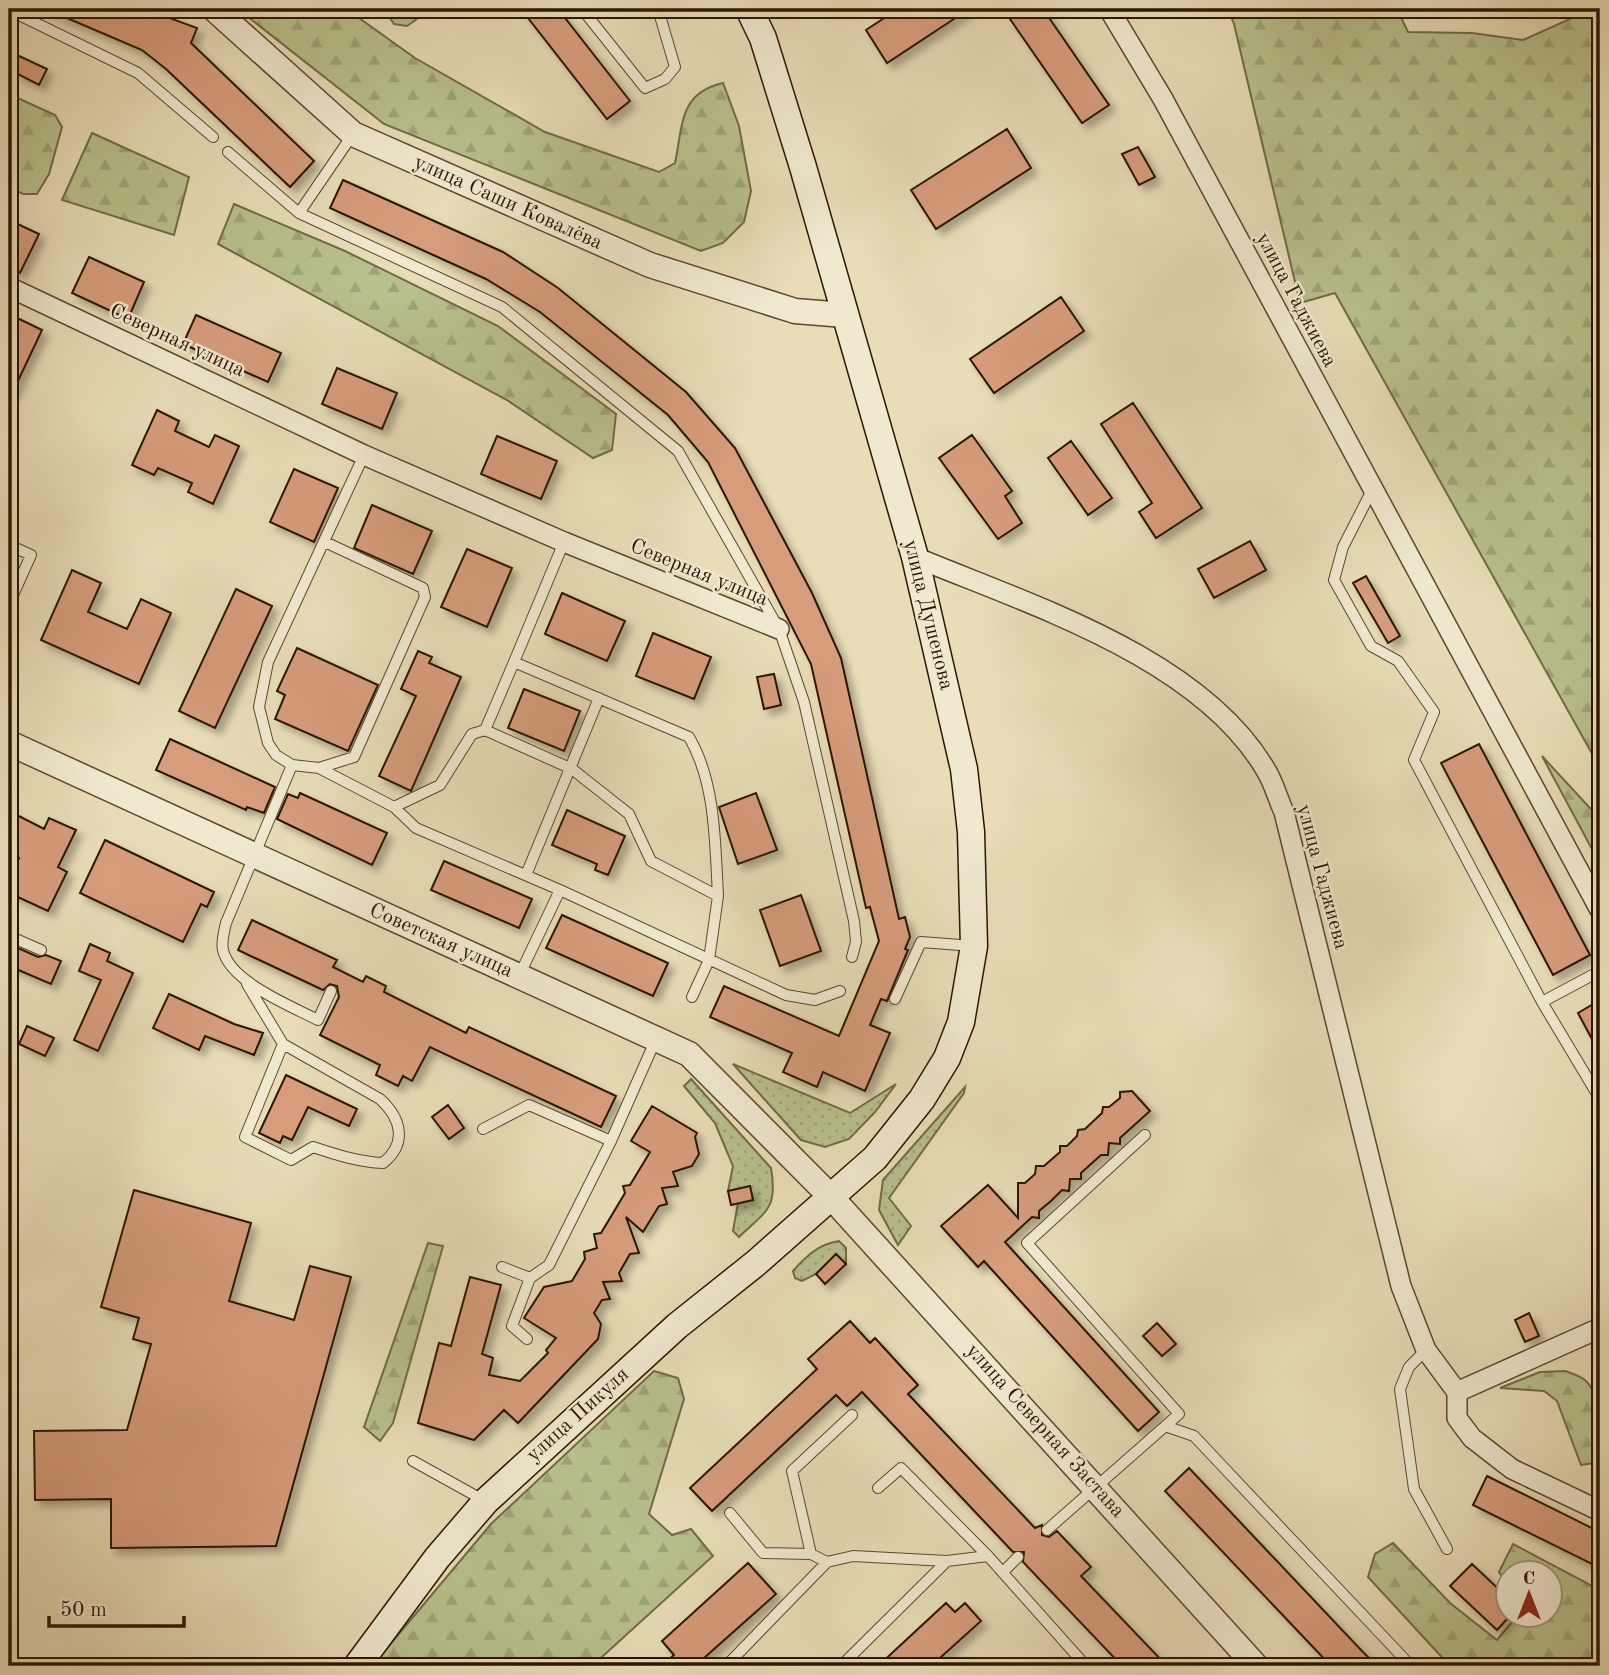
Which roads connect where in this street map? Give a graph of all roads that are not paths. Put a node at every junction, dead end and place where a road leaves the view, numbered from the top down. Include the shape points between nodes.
1 (214, 9) edge
2 (582, 9) edge
3 (659, 9) edge
4 (750, 9) edge
5 (1109, 9) edge
6 (9, 10) edge
7 (353, 134) junction
8 (213, 137) dead end
9 (228, 152) dead end
10 (299, 213) junction
11 (9, 287) edge
12 (845, 315) junction
13 (365, 455) junction
14 (1372, 489) junction
15 (325, 542) junction
16 (564, 542) junction
17 (9, 545) edge
18 (915, 557) junction
19 (9, 604) edge
20 (779, 629) junction
21 (514, 662) junction
22 (599, 698) junction
23 (485, 730) junction
24 (9, 743) edge
25 (292, 765) junction
26 (319, 768) junction
27 (572, 769) junction
28 (394, 807) junction
29 (254, 856) junction
30 (526, 875) junction
31 (560, 890) junction
32 (718, 896) junction
33 (1600, 910) edge
34 (9, 936) edge
35 (974, 946) junction
36 (41, 950) dead end
37 (852, 957) dead end
38 (709, 960) junction
39 (1600, 971) edge
40 (519, 976) junction
41 (247, 984) junction
42 (331, 991) dead end
43 (840, 991) dead end
44 (692, 997) dead end
45 (895, 999) dead end
46 (1542, 1002) junction
47 (656, 1038) junction
48 (283, 1044) junction
49 (1600, 1099) edge
50 (484, 1129) dead end
51 (1145, 1135) dead end
52 (611, 1141) junction
53 (832, 1198) junction
54 (502, 1267) dead end
55 (530, 1278) junction
56 (1600, 1328) edge
57 (527, 1339) dead end
58 (1426, 1350) junction
59 (1457, 1392) junction
60 (852, 1415) dead end
61 (1165, 1426) junction
62 (413, 1461) dead end
63 (878, 1488) dead end
64 (1096, 1488) junction
65 (485, 1501) junction
66 (1600, 1511) edge
67 (730, 1513) dead end
68 (1047, 1530) dead end
69 (1447, 1549) dead end
70 (811, 1554) junction
71 (988, 1556) junction
72 (1018, 1557) dead end
73 (947, 1561) junction
74 (827, 1562) junction
75 (1003, 1572) junction
76 (357, 1666) edge
77 (726, 1666) edge
78 (841, 1666) edge
79 (1086, 1666) edge
80 (1256, 1666) edge
81 (1411, 1666) edge

1 - 7 street, улица Саши Ковалёва
2 - 3 lane via 645,88 665,79 675,67
4 - 12 main road, улица Душенова via 763,38
5 - 14 street, улица Гаджиева via 1163,99
6 - 8 lane via 138,73
7 - 10 lane
7 - 12 street, улица Саши Ковалёва via 650,265 795,311
9 - 10 lane
10 - 20 lane via 502,307 678,451
11 - 13 street, Северная улица
12 - 18 main road, улица Душенова
13 - 15 lane
13 - 16 street, Северная улица
14 - 33 street, улица Гаджиева
14 - 46 lane via 1343,547 1334,580 1371,646 1398,661 1433,712 1414,761
15 - 25 lane via 268,662 259,707 268,743
15 - 26 lane via 423,588 425,597 354,757
16 - 20 street, Северная улица
16 - 21 lane
17 - 19 lane via 31,555
18 - 35 main road, улица Душенова via 964,769
18 - 58 street, улица Гаджиева via 1105,637 1187,685 1237,733 1267,772 1284,812 1401,1286
20 - 37 lane, Северная улица via 804,702 854,921
21 - 22 lane
21 - 23 lane
22 - 27 lane
22 - 32 lane via 689,737 701,758 715,832
23 - 27 lane
23 - 28 lane via 472,734 440,785
24 - 29 street, Советская улица
25 - 26 lane
25 - 29 lane
26 - 28 lane
27 - 30 lane
27 - 32 lane via 629,814 651,861
28 - 30 lane via 416,828
29 - 40 street, Советская улица
29 - 41 lane via 223,939 223,952
30 - 31 lane
31 - 38 lane
31 - 40 lane
32 - 38 lane
34 - 36 lane
35 - 45 lane via 921,942
35 - 53 main road, улица Душенова via 961,1022 947,1058 883,1148
38 - 43 lane via 786,995 815,1000
38 - 44 lane
39 - 46 lane
40 - 47 street, Советская улица
41 - 42 lane via 317,1020
41 - 48 lane
46 - 49 lane
47 - 52 lane
47 - 53 street, Советская улица via 689,1054
48 - 48 lane via 392,1110 399,1126 395,1154 375,1163 313,1147 291,1160 245,1137
50 - 52 lane via 529,1105
51 - 61 lane via 1027,1243 1179,1414
52 - 55 lane via 550,1265
53 - 64 street, улица Северная Застава
53 - 65 main road, улица Пикуля via 677,1326
54 - 55 lane
55 - 57 lane via 512,1326
56 - 59 street
58 - 59 street, улица Гаджиева
58 - 69 lane via 1409,1367 1400,1389 1414,1489
59 - 66 street, улица Гаджиева via 1457,1418 1472,1438 1512,1469
60 - 70 lane via 792,1471
61 - 64 lane
61 - 81 lane via 1194,1436
62 - 65 lane
63 - 71 lane via 901,1468
64 - 68 lane
64 - 80 street, улица Северная Застава
65 - 76 main road, улица Пикуля
67 - 70 lane via 763,1553
70 - 74 lane
71 - 73 lane
71 - 75 lane
72 - 75 lane
73 - 74 lane via 853,1556
73 - 78 lane
74 - 77 lane
75 - 79 lane

